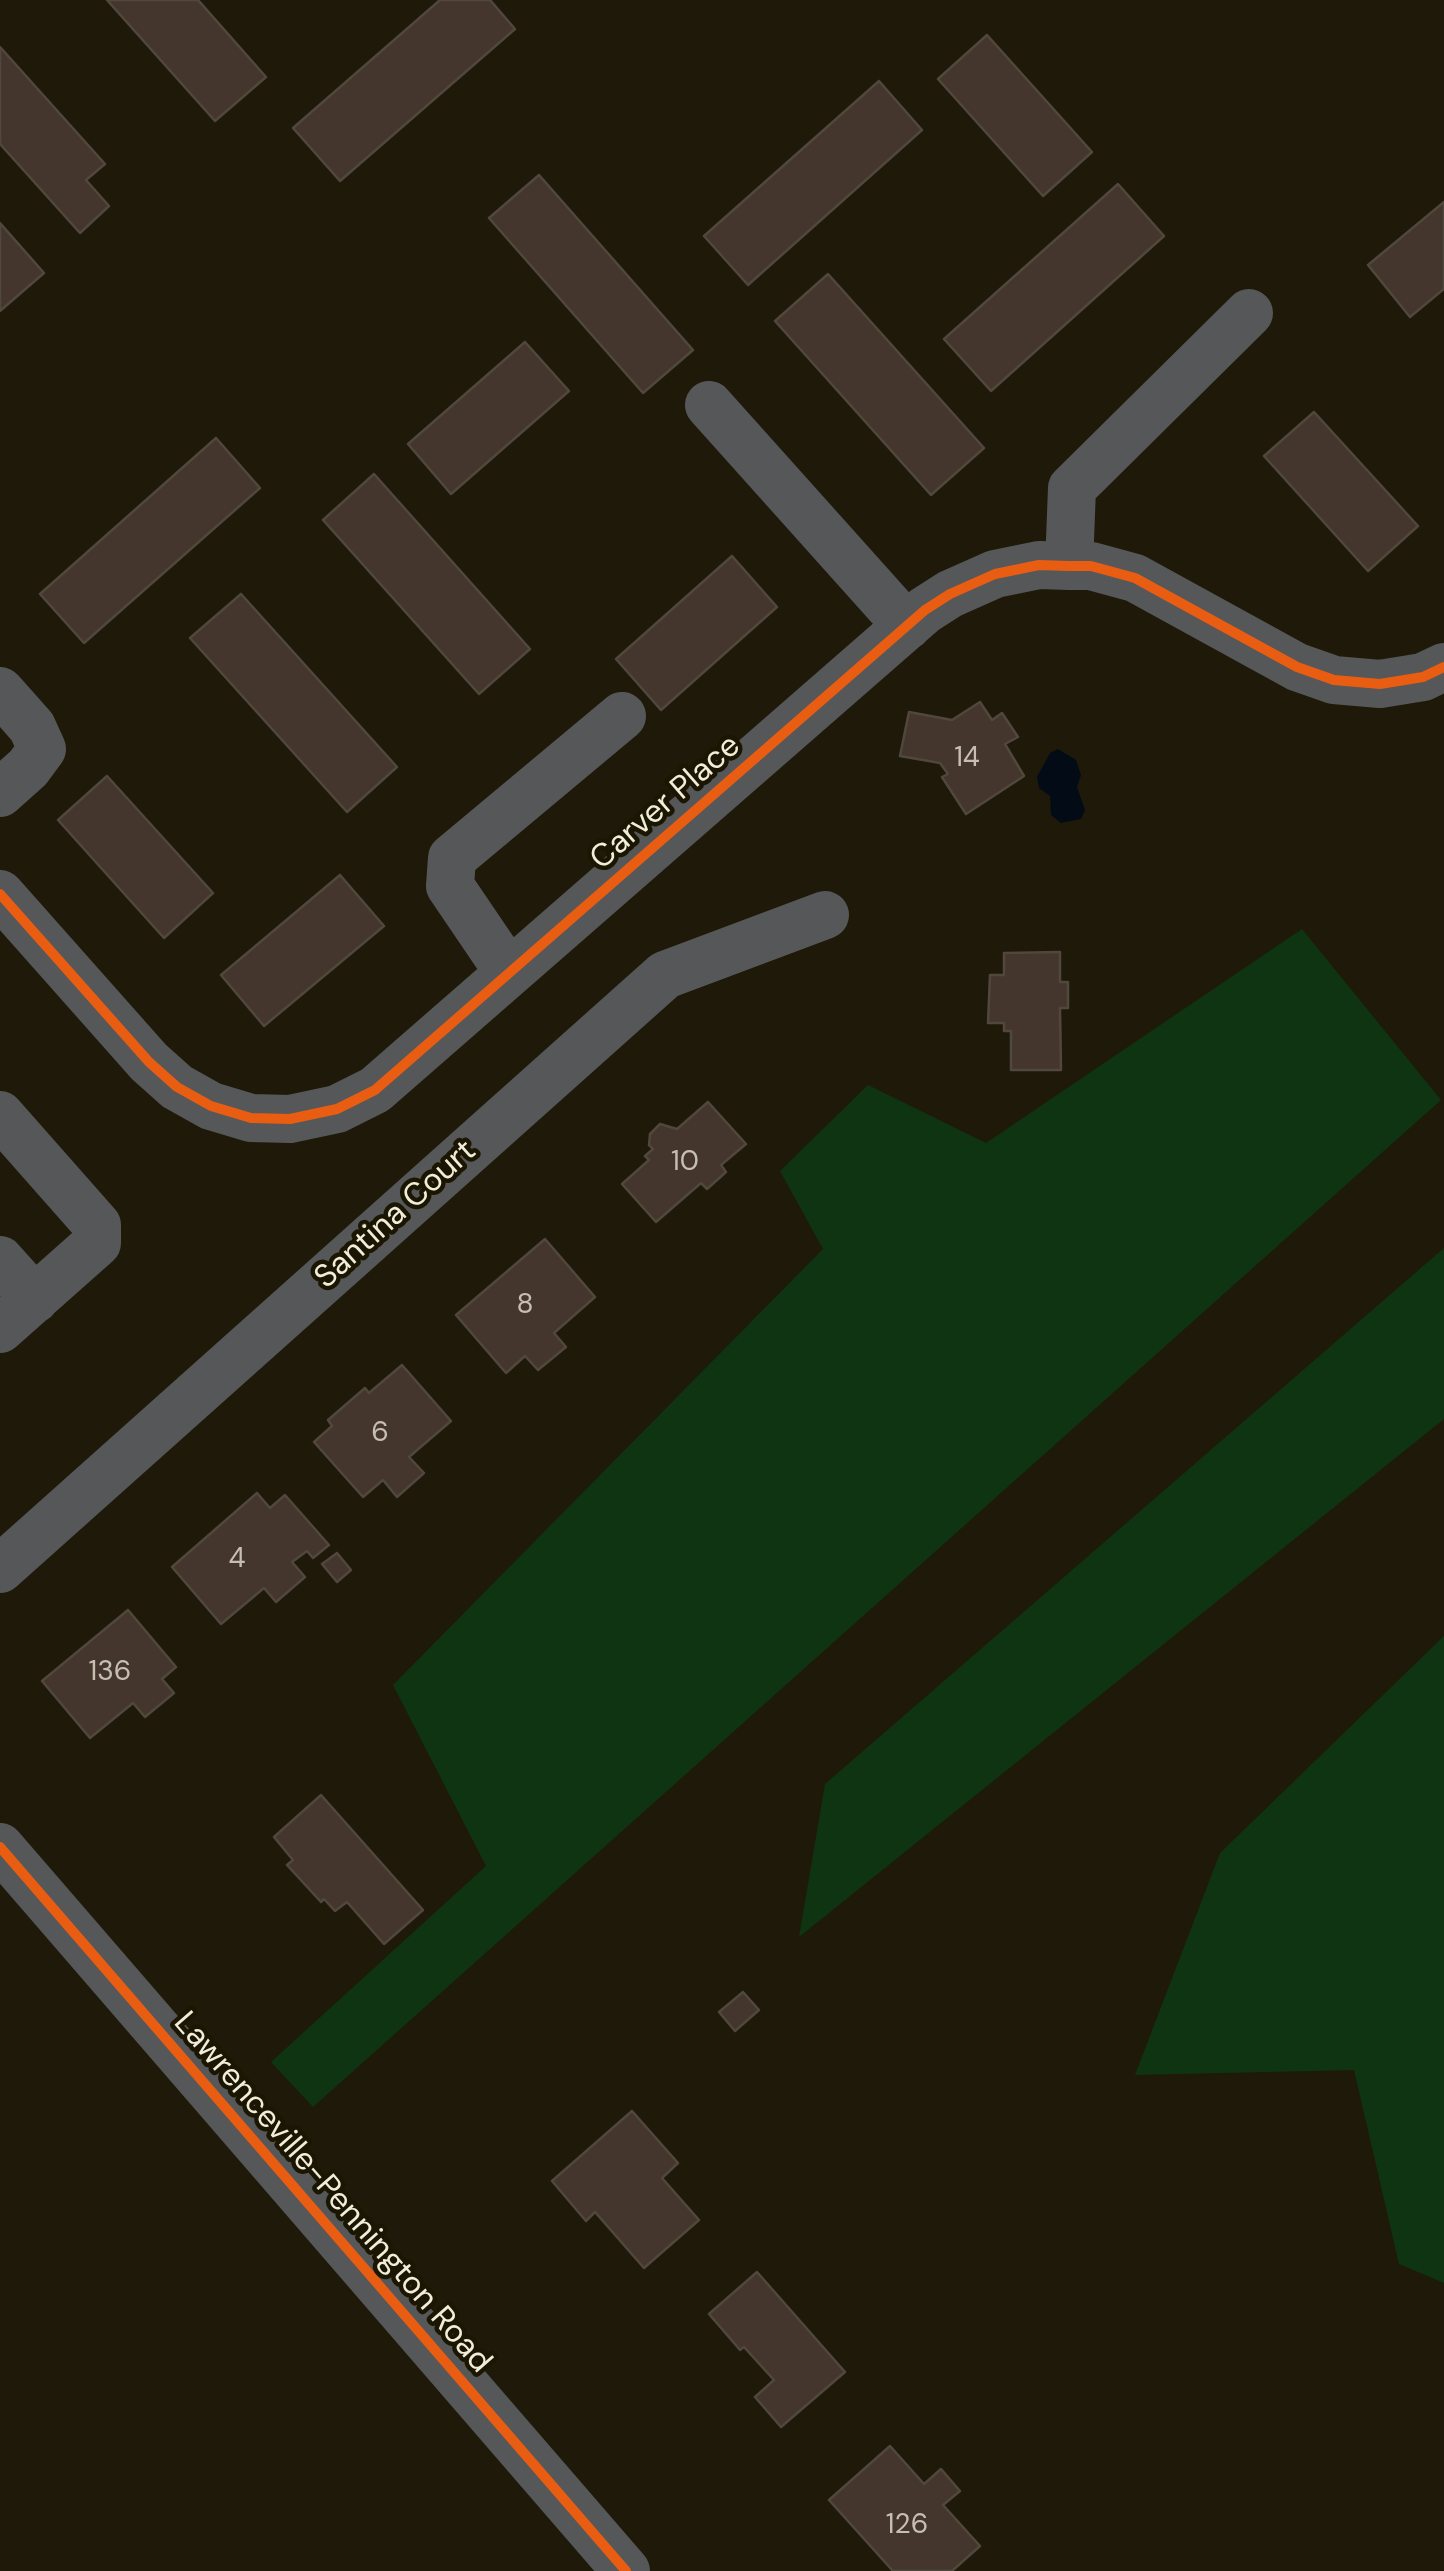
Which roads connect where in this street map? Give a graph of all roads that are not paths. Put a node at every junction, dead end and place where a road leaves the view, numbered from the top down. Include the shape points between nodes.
1 (1250, 313) dead end
2 (709, 405) dead end
3 (1069, 566) junction
4 (907, 626) junction
5 (1444, 667) edge
6 (0, 691) edge
7 (622, 716) dead end
8 (0, 793) edge
9 (0, 894) edge
10 (824, 916) dead end
11 (509, 973) junction
12 (0, 1116) edge
13 (0, 1260) edge
14 (35, 1298) junction
15 (0, 1330) edge
16 (0, 1570) edge
17 (0, 1848) edge
18 (621, 2569) edge

1 - 3 street via 1072,488
2 - 4 street
3 - 4 street, Carver Place via 994,574 950,594
3 - 5 street, Carver Place via 1135,578 1297,667 1334,680 1380,684
4 - 11 street, Carver Place
6 - 8 street via 42,748
7 - 11 street via 452,858 450,886
9 - 11 street, Carver Place via 177,1087 251,1118 337,1110 375,1090
10 - 16 street, Santina Court via 665,975
12 - 14 street via 97,1224 97,1243
13 - 14 street
14 - 15 street
17 - 18 street, Lawrenceville-Pennington Road

